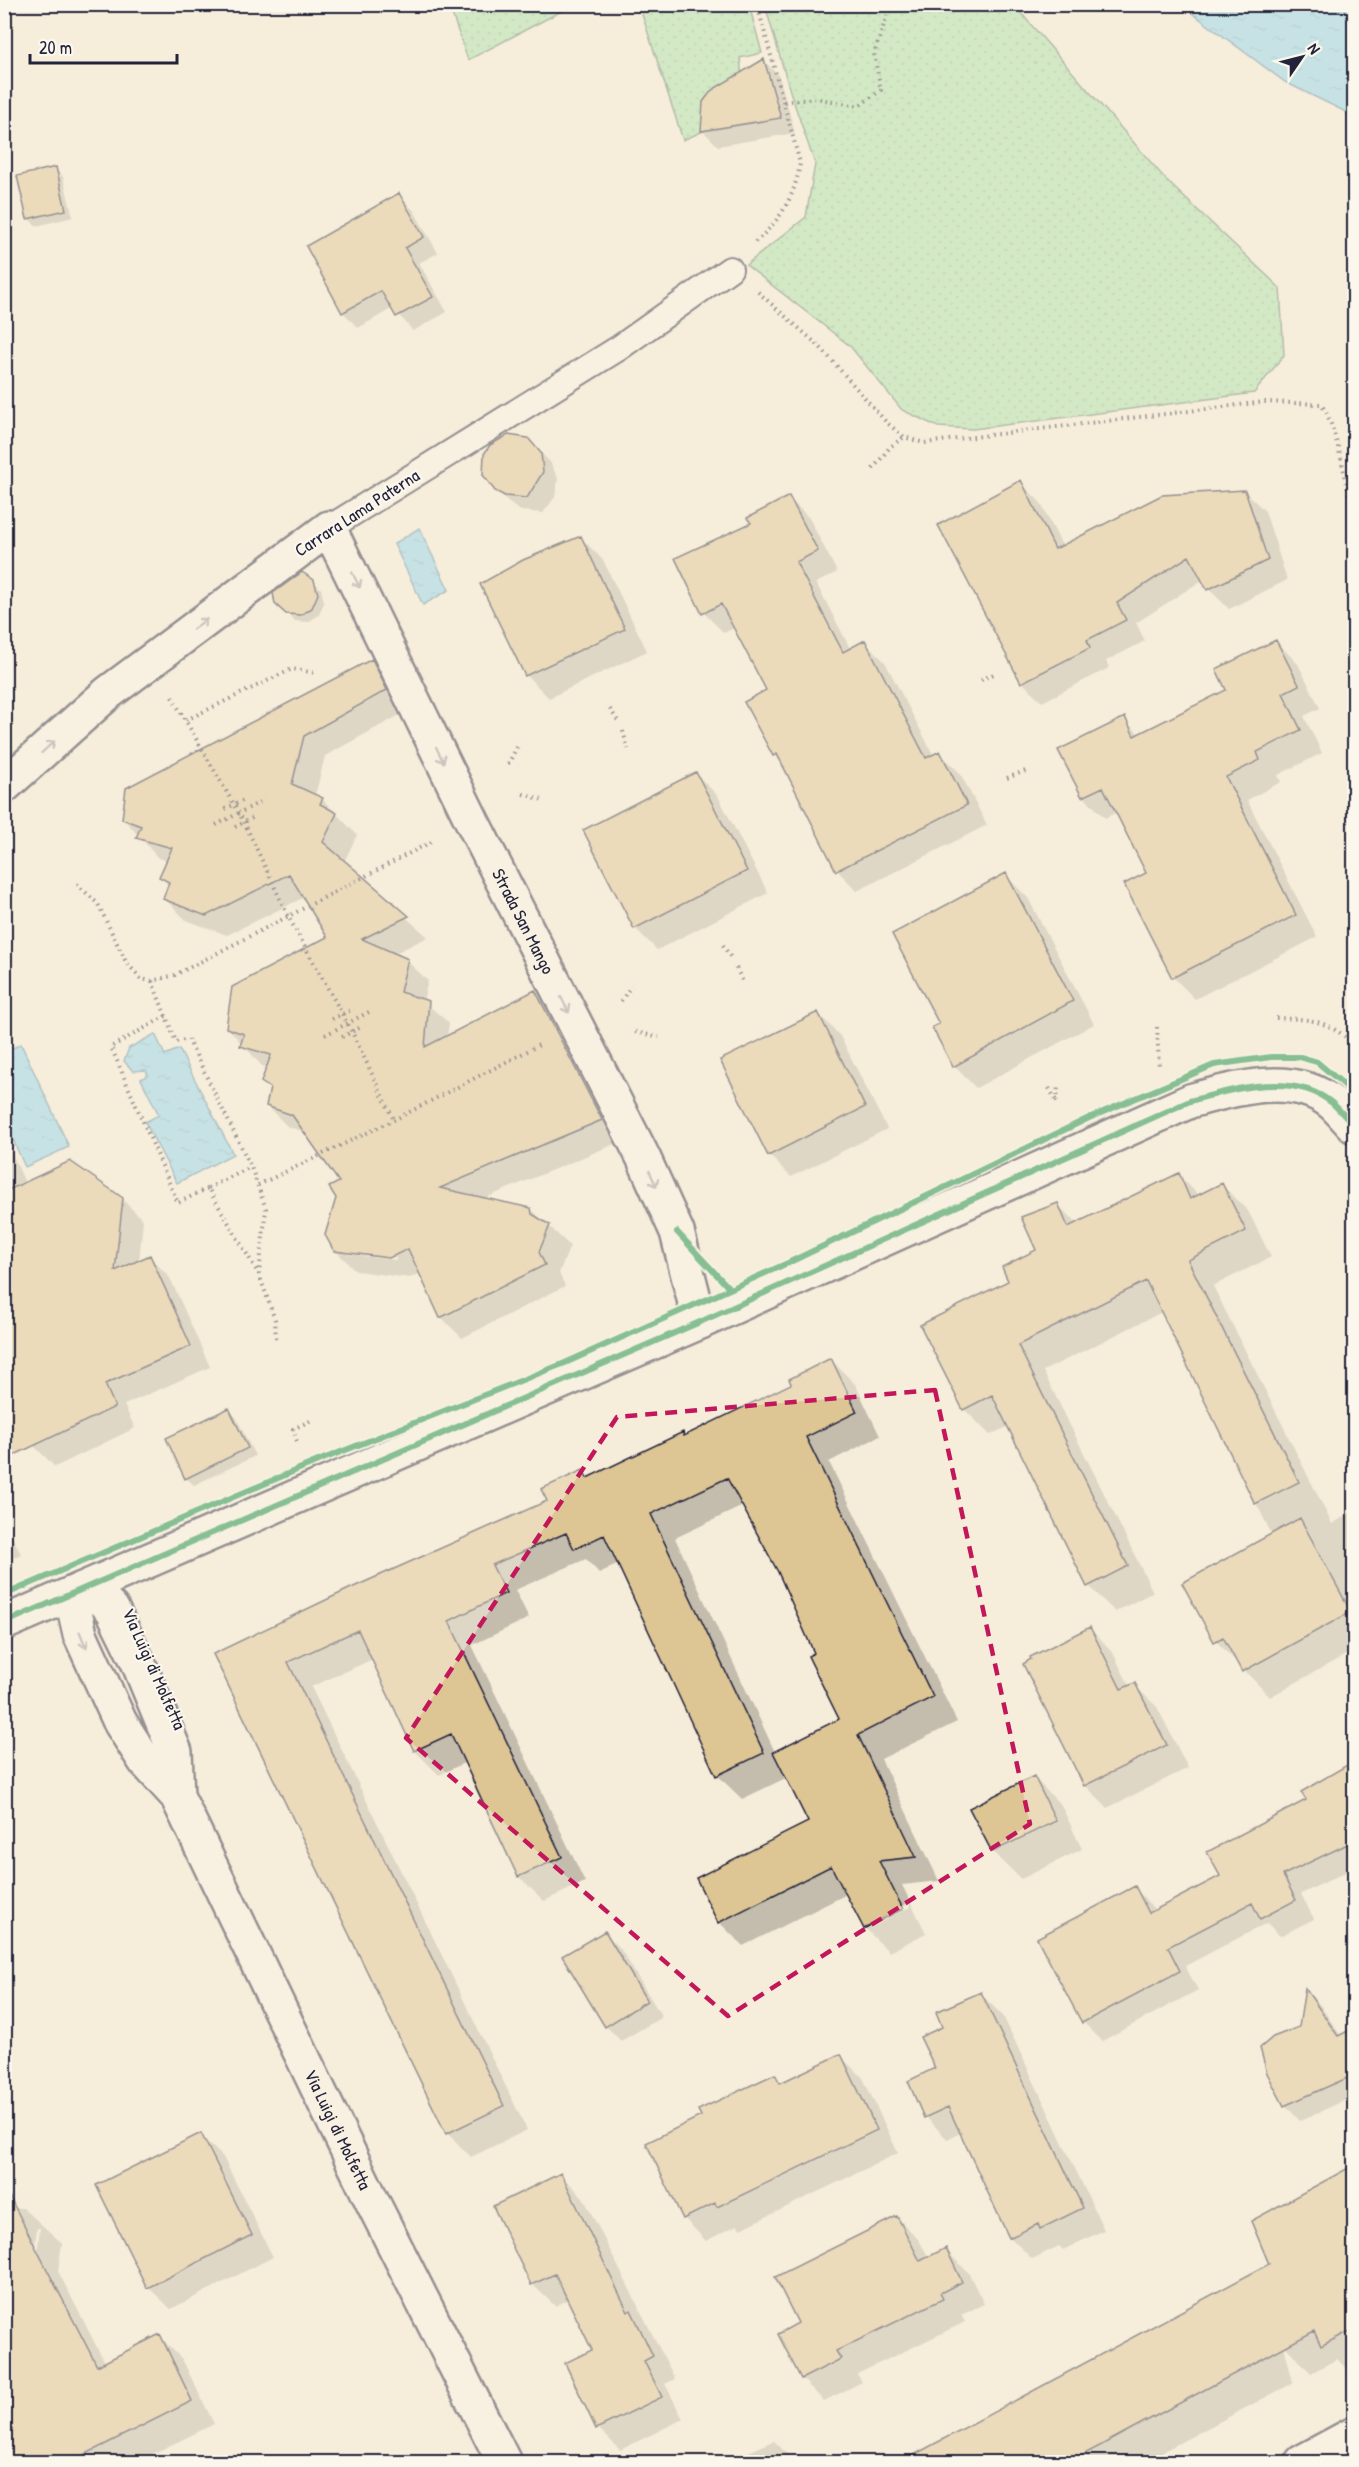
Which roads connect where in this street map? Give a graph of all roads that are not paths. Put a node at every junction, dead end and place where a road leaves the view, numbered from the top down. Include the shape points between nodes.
1 (730, 268) road end
2 (329, 528) junction
3 (4, 786) edge
4 (1354, 1126) edge
5 (700, 1322) junction
6 (81, 1590) junction
7 (4, 1623) edge
8 (1354, 2434) edge
9 (504, 2463) edge
10 (1302, 2463) edge

1 - 2 lane, Carrara Lama Paterna via 619,348
3 -> 2 street, Carrara Lama Paterna via 108,693
2 -> 5 street, Strada San Mango via 643,1157 677,1232
4 - 5 street via 1331,1102 1304,1088 1273,1085 1220,1092 1190,1101
5 - 6 street
6 - 7 street
6 - 9 street, Via Luigi di Molfetta via 99,1596 112,1609 138,1662 175,1752 177,1796 373,2203
8 - 10 street

